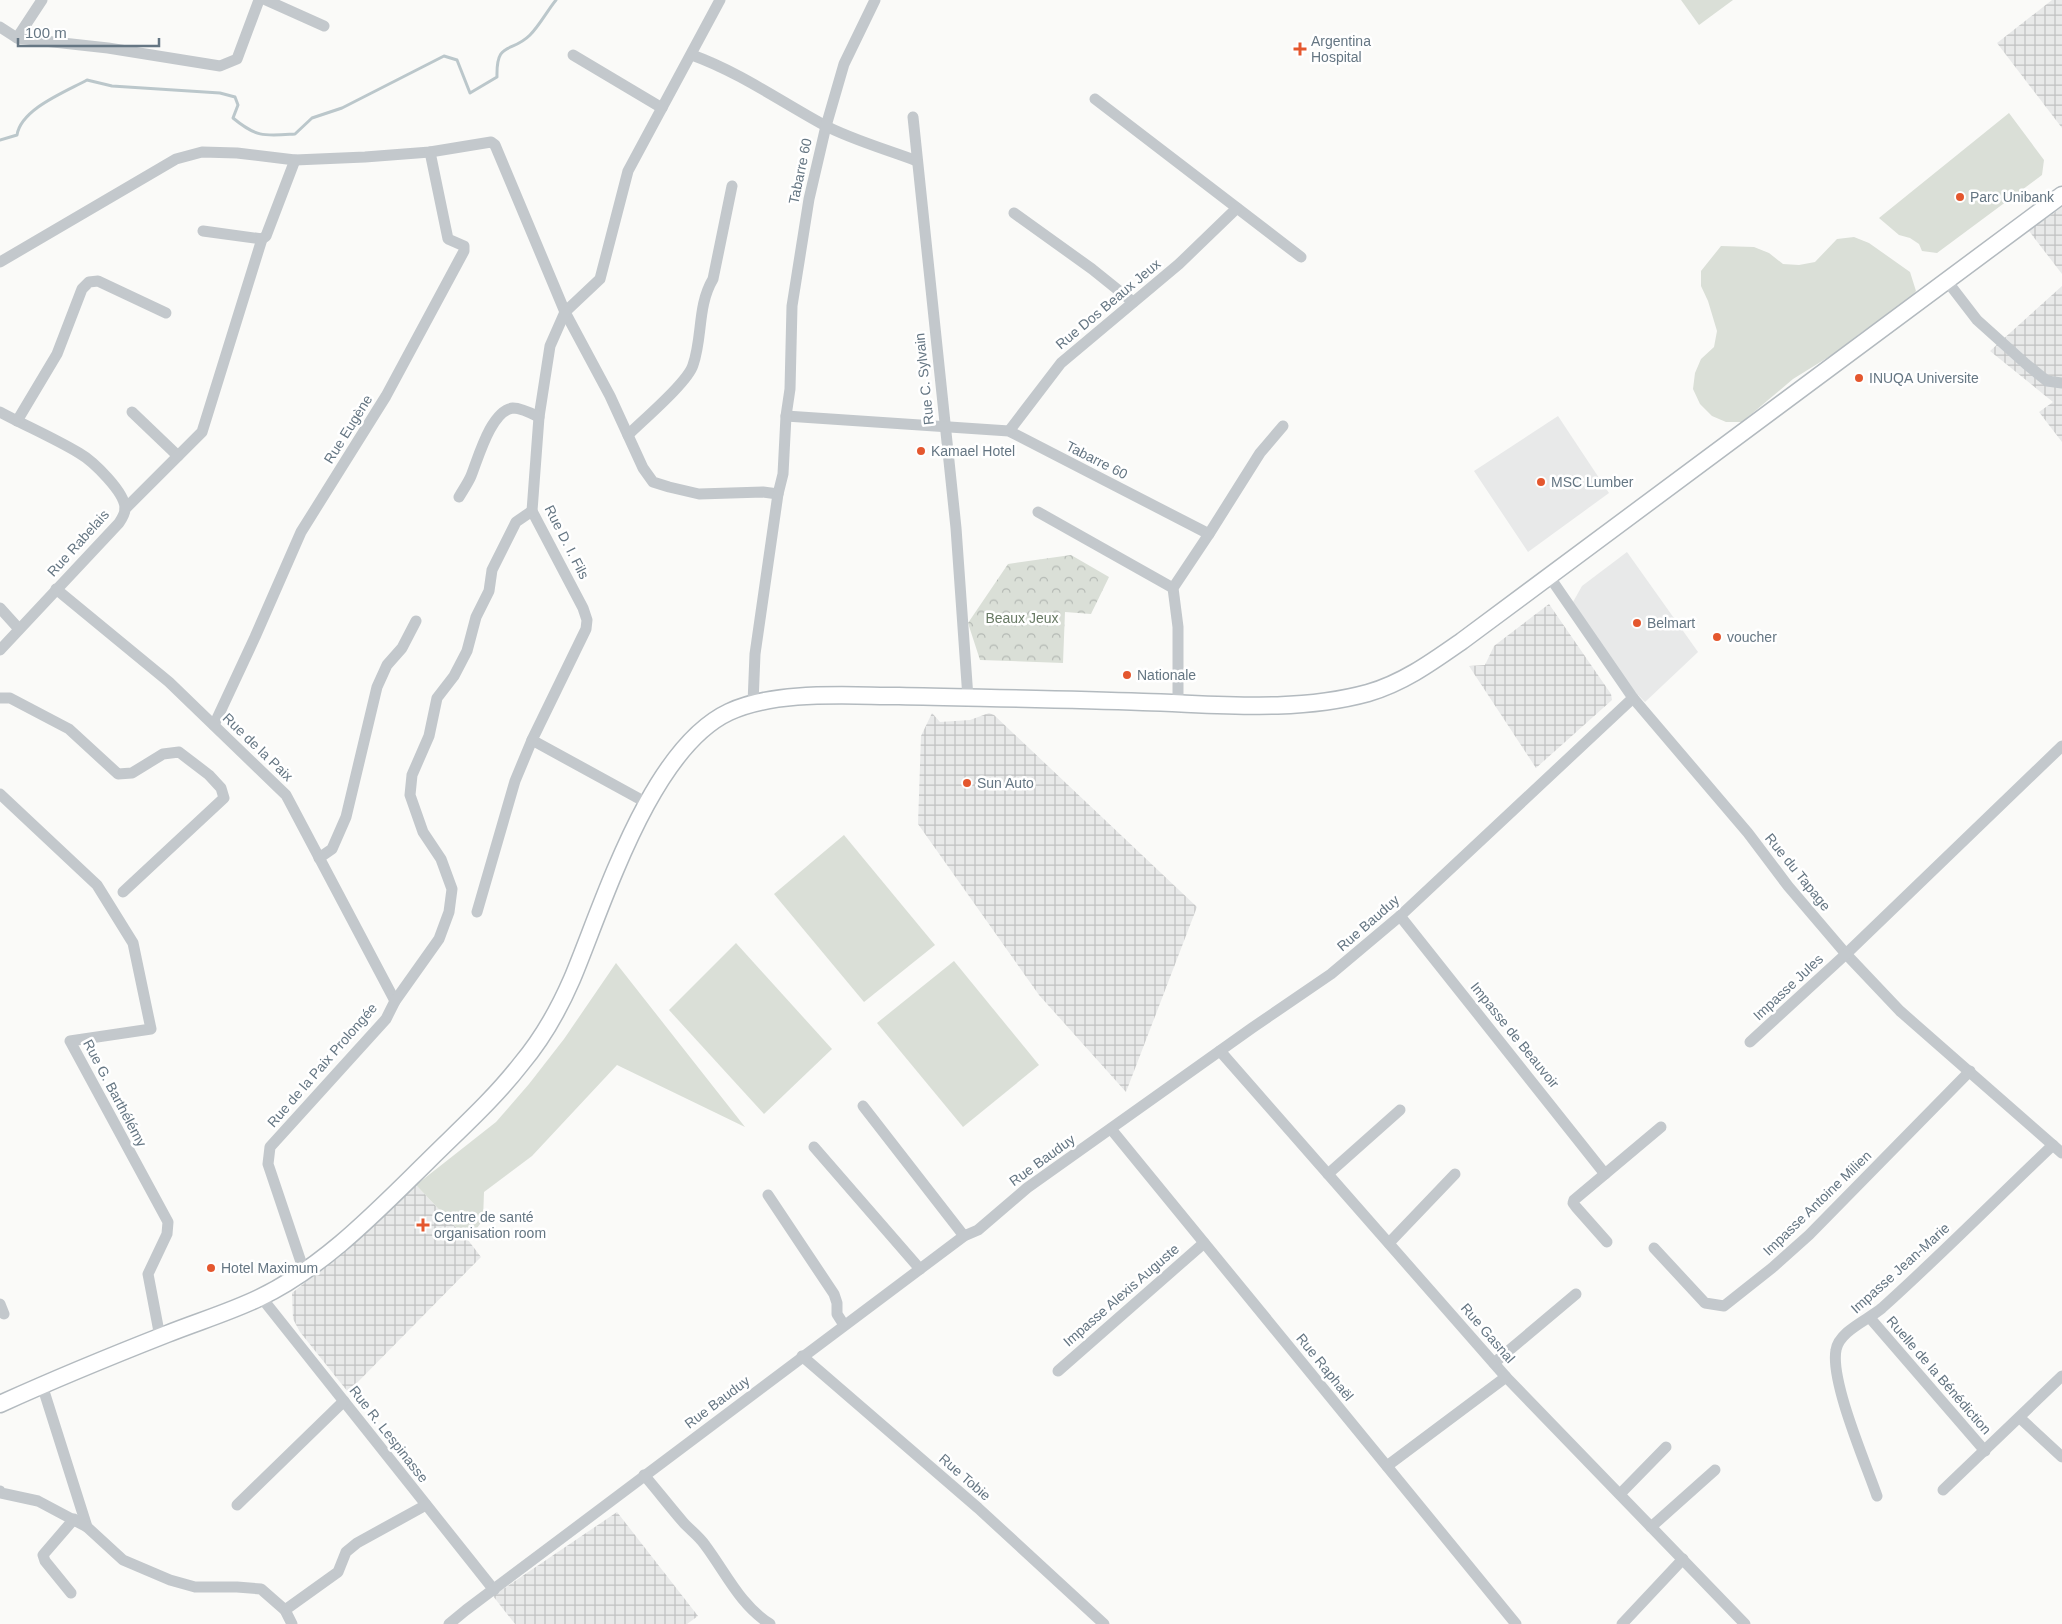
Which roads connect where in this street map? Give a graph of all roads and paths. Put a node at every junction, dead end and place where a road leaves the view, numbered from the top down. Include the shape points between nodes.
1 (42, 0) edge
2 (259, 0) edge
3 (266, 0) edge
4 (720, 0) edge
5 (875, 0) edge
6 (324, 26) dead end
7 (0, 27) edge
8 (17, 38) junction
9 (692, 54) junction
10 (573, 55) dead end
11 (1095, 99) dead end
12 (662, 108) junction
13 (913, 117) dead end
14 (826, 126) junction
15 (430, 152) junction
16 (295, 160) junction
17 (917, 161) junction
18 (732, 186) dead end
19 (2062, 195) edge
20 (1238, 208) junction
21 (1014, 213) dead end
22 (203, 231) dead end
23 (262, 239) junction
24 (1301, 257) dead end
25 (0, 262) edge
26 (1947, 281) junction
27 (1133, 302) junction
28 (166, 312) dead end
29 (565, 312) junction
30 (2062, 383) edge
31 (0, 412) edge
32 (132, 412) dead end
33 (539, 416) junction
34 (786, 416) junction
35 (17, 421) junction
36 (1283, 426) dead end
37 (944, 427) junction
38 (1009, 432) junction
39 (628, 435) junction
40 (178, 456) junction
41 (778, 494) junction
42 (459, 497) dead end
43 (125, 509) junction
44 (532, 511) junction
45 (1038, 512) dead end
46 (1209, 534) junction
47 (1549, 576) junction
48 (1173, 588) junction
49 (56, 589) junction
50 (0, 608) edge
51 (416, 621) dead end
52 (19, 629) junction
53 (0, 650) edge
54 (0, 698) edge
55 (968, 698) junction
56 (1632, 698) junction
57 (753, 703) junction
58 (1178, 704) junction
59 (214, 725) junction
60 (532, 740) junction
61 (2062, 746) edge
62 (0, 794) edge
63 (648, 803) junction
64 (319, 858) junction
65 (123, 892) dead end
66 (477, 912) dead end
67 (1400, 916) junction
68 (1846, 954) junction
69 (395, 1001) junction
70 (1750, 1042) dead end
71 (1220, 1051) junction
72 (1970, 1071) junction
73 (863, 1106) dead end
74 (1400, 1110) dead end
75 (1661, 1127) dead end
76 (1111, 1129) junction
77 (814, 1147) dead end
78 (2058, 1149) edge
79 (1328, 1174) junction
80 (1455, 1174) dead end
81 (1605, 1174) junction
82 (768, 1195) dead end
83 (964, 1236) junction
84 (1607, 1242) dead end
85 (1204, 1243) junction
86 (1389, 1243) junction
87 (1654, 1248) dead end
88 (920, 1268) junction
89 (304, 1270) junction
90 (1576, 1294) dead end
91 (261, 1297) junction
92 (1870, 1318) junction
93 (844, 1325) junction
94 (160, 1336) junction
95 (802, 1356) junction
96 (1494, 1363) junction
97 (1058, 1370) dead end
98 (2062, 1376) edge
99 (1506, 1377) junction
100 (42, 1385) junction
101 (344, 1401) junction
102 (0, 1404) edge
103 (2020, 1418) junction
104 (1666, 1447) dead end
105 (1985, 1451) junction
106 (2062, 1457) edge
107 (1387, 1466) junction
108 (1715, 1470) dead end
109 (644, 1475) junction
110 (1943, 1490) dead end
111 (0, 1491) edge
112 (1620, 1494) junction
113 (1877, 1496) dead end
114 (237, 1504) dead end
115 (426, 1505) junction
116 (74, 1519) junction
117 (87, 1527) junction
118 (1651, 1527) junction
119 (1683, 1560) junction
120 (494, 1590) junction
121 (71, 1593) dead end
122 (285, 1610) junction
123 (292, 1624) edge
124 (449, 1624) edge
125 (770, 1624) edge
126 (1104, 1624) edge
127 (1516, 1624) edge
128 (1622, 1624) edge
129 (1745, 1624) edge

1 - 8 street
2 - 8 street via 237,59 220,66 108,48
3 - 6 street
4 - 9 street
5 - 14 street, Tabarre 60 via 844,64
7 - 8 street
9 - 12 street
9 - 14 street via 752,82
10 - 12 street
11 - 20 street
12 - 29 street via 628,171 600,279
13 - 17 street, Rue C. Sylvain
14 - 17 street
14 - 34 street, Tabarre 60 via 809,198 792,306 792,352
15 - 16 street
15 - 29 street via 490,142 495,145
15 - 59 street, Rue Eugène via 448,239 464,246 464,251 386,396 301,532
16 - 23 street via 266,236
16 - 25 street via 202,152 176,159
17 - 37 street, Rue C. Sylvain
18 - 39 street via 714,279 703,301 690,373
19 - 26 main road
20 - 24 street
20 - 27 street, Rue Dos Beaux Jeux
21 - 27 street
22 - 23 street
23 - 40 street via 202,432
26 - 30 street via 1977,320 2026,364 2047,381
26 - 47 main road
27 - 38 street, Rue Dos Beaux Jeux via 1061,363
28 - 35 street via 98,281 89,282 82,289 57,354
29 - 33 street, Rue D. I. Fils via 550,346
29 - 39 street
31 - 35 street, Rue Rabelais
32 - 40 street
33 - 42 street via 520,409 511,408 503,412 485,436
33 - 44 street, Rue D. I. Fils
34 - 37 street, Tabarre 60
34 - 41 street, Tabarre 60 via 783,474
35 - 43 street, Rue Rabelais via 81,454 95,465 122,496
36 - 46 street via 1260,453
37 - 38 street, Tabarre 60
37 - 55 street, Rue C. Sylvain via 956,528
38 - 46 street, Tabarre 60
39 - 41 street via 653,482 699,494
40 - 43 street
41 - 57 street, Tabarre 60 via 755,654
43 - 49 street, Rue Rabelais via 119,523
44 - 60 street, Rue D. I. Fils via 584,608 587,620 586,629
44 - 69 street, Rue de la Paix Prolongée via 516,522 492,570 489,591 476,618 467,651 437,698 429,736 412,775 410,795 423,832 441,859 452,890 449,912 439,939
45 - 48 street
46 - 48 street
47 - 56 street, Rue du Tapage
47 - 58 main road via 1414,675 1374,692 1309,704
48 - 58 street via 1178,627
49 - 52 street, Rue Rabelais
49 - 59 street, Rue de la Paix via 169,682
50 - 52 street
51 - 64 street via 402,648 387,665 377,687 346,817 332,849
52 - 53 street, Rue Rabelais
54 - 65 street via 10,698 69,729 118,774 132,773 163,754 179,752 221,788 224,798
55 - 57 main road via 828,695
55 - 58 main road via 1059,698
56 - 67 street, Rue Bauduy
56 - 68 street, Rue du Tapage
57 - 63 main road via 726,713 706,727 670,766
59 - 64 street, Rue de la Paix via 286,795
60 - 63 street
60 - 66 street via 515,781
61 - 68 street, Impasse Jules
62 - 94 street, Rue G. Barthélémy via 97,885 133,943 151,1029 70,1041 168,1222 167,1234 148,1274
63 - 89 main road via 610,880 571,982 524,1061 493,1098 392,1196 344,1241
64 - 69 street, Rue de la Paix
67 - 71 street, Rue Bauduy via 1331,974
67 - 81 street, Impasse de Beauvoir
68 - 70 street, Impasse Jules
68 - 72 street, Rue du Tapage via 1900,1011
69 - 89 street, Rue de la Paix Prolongée via 386,1019 270,1147 268,1164
71 - 76 street, Rue Bauduy
71 - 79 street, Rue Gasnal
72 - 78 street, Rue du Tapage
72 - 87 street, Impasse Antoine Milien via 1809,1235 1724,1306 1705,1302
73 - 83 street
74 - 79 street
75 - 81 street
76 - 83 street, Rue Bauduy via 1027,1188 978,1230
76 - 85 street, Rue Raphaël
77 - 88 street
78 - 92 street, Impasse Jean-Marie
79 - 86 street, Rue Gasnal
80 - 86 street
81 - 84 street via 1573,1203
82 - 93 street via 834,1294 837,1314
83 - 88 street, Rue Bauduy
85 - 97 street, Impasse Alexis Auguste
85 - 107 street, Rue Raphaël
86 - 96 street, Rue Gasnal
88 - 93 street, Rue Bauduy
89 - 91 main road
90 - 96 street
91 - 94 main road
91 - 101 street, Rue R. Lespinasse
92 - 105 street, Ruelle de la Bénédiction
92 - 113 street, Impasse Jean-Marie via 1842,1336 1836,1350 1836,1376
93 - 95 street, Rue Bauduy
94 - 100 main road
95 - 109 street, Rue Bauduy
95 - 126 street, Rue Tobie via 978,1508
96 - 99 street, Rue Gasnal
98 - 103 street
99 - 107 street
99 - 112 street, Rue Gasnal
100 - 102 main road
100 - 117 street
101 - 114 street
101 - 115 street, Rue R. Lespinasse
103 - 105 street
103 - 106 street
104 - 112 street
105 - 110 street
107 - 127 street, Rue Raphaël
108 - 118 street
109 - 120 street, Rue Bauduy
109 - 125 street via 704,1544 746,1604
111 - 116 street via 38,1501
112 - 118 street, Rue Gasnal
115 - 120 street, Rue R. Lespinasse
115 - 122 street via 357,1542 346,1552 338,1572
116 - 117 street
116 - 121 street via 43,1555
117 - 122 street via 124,1560 170,1580 195,1587 261,1589
118 - 119 street, Rue Gasnal
119 - 128 street
119 - 129 street, Rue Gasnal
120 - 124 street, Rue Bauduy
122 - 123 street

